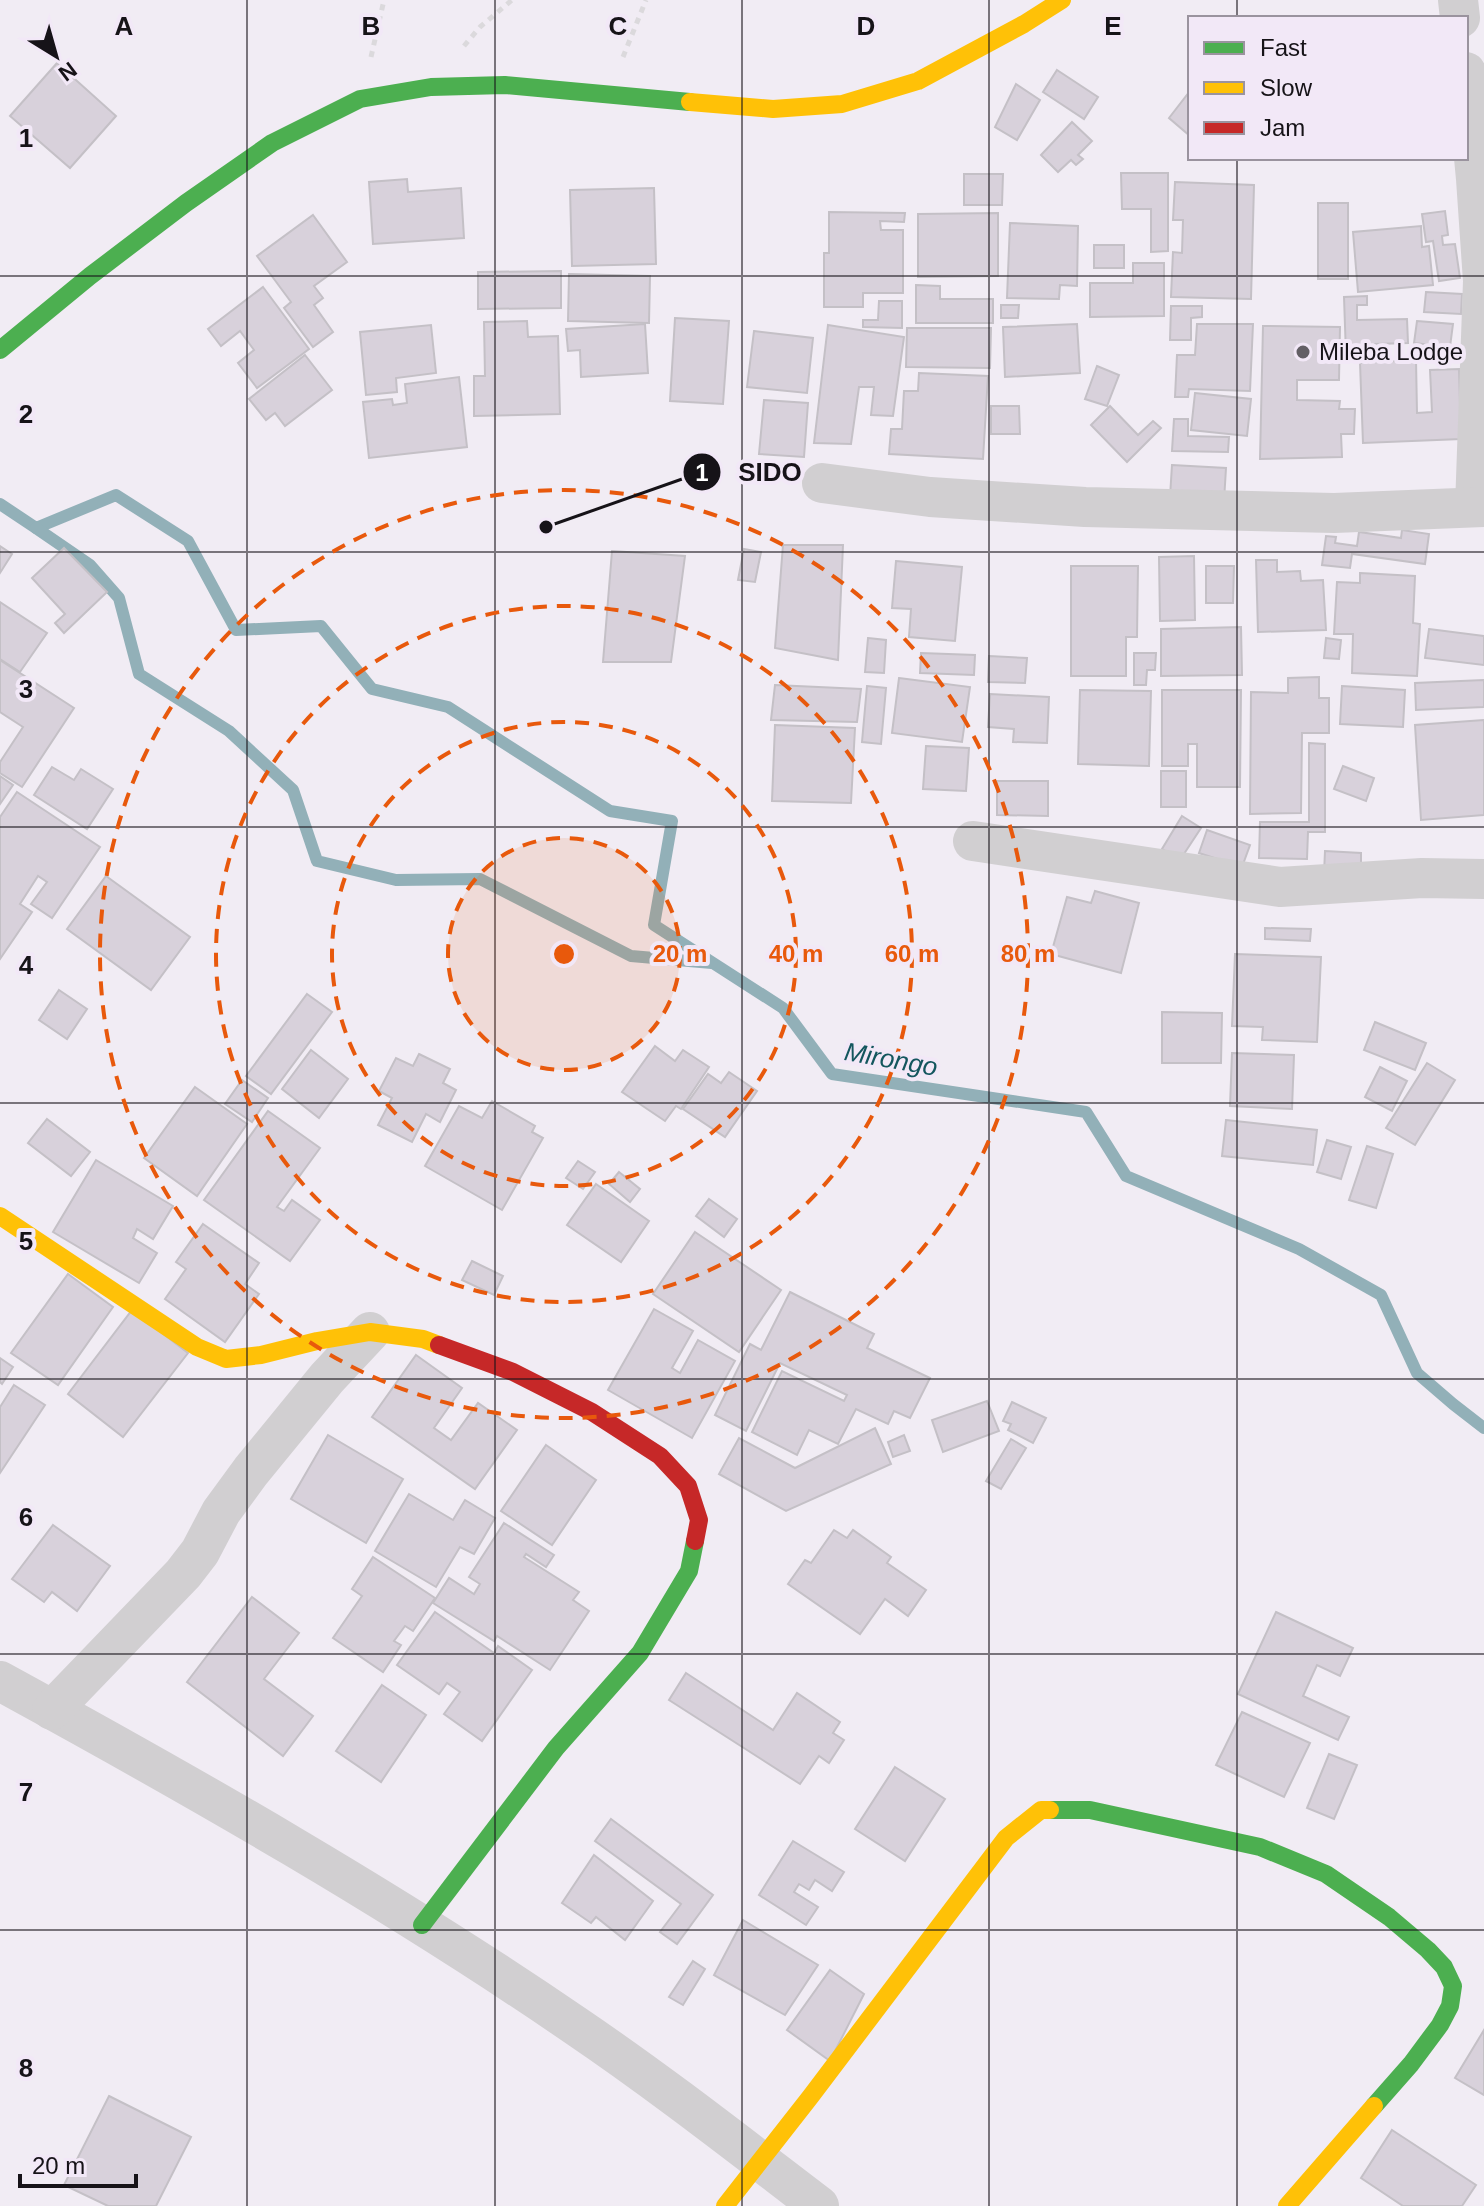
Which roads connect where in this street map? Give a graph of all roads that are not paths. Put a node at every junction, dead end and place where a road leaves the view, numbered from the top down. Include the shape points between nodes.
1 (1062, 0) edge
2 (1468, 93) edge
3 (0, 350) edge
4 (822, 483) dead end
5 (1480, 507) edge
6 (973, 841) dead end
7 (1484, 879) edge
8 (0, 1216) edge
9 (370, 1332) junction
10 (0, 1681) edge
11 (52, 1710) junction
12 (422, 1925) junction
13 (760, 2161) junction
14 (725, 2206) edge
15 (819, 2206) edge
16 (1287, 2206) edge

1 - 3 street via 918,81 842,104 773,109 505,85 431,87 360,99 259,151
2 - 5 street via 1483,281
4 - 5 street via 930,497 1085,507 1334,513
6 - 7 street via 1280,887
8 - 9 street via 197,1347 226,1359
9 - 11 street via 251,1471 183,1574
9 - 12 street via 423,1339 513,1372 592,1412 660,1456 688,1486 699,1520 689,1571 640,1653 556,1748
10 - 11 street
11 - 12 street
12 - 13 street via 576,2025
13 - 14 street
13 - 15 street
13 - 16 street via 1006,1838 1041,1810 1090,1810 1260,1847 1326,1874 1389,1917 1444,1967 1453,1986 1440,2025

